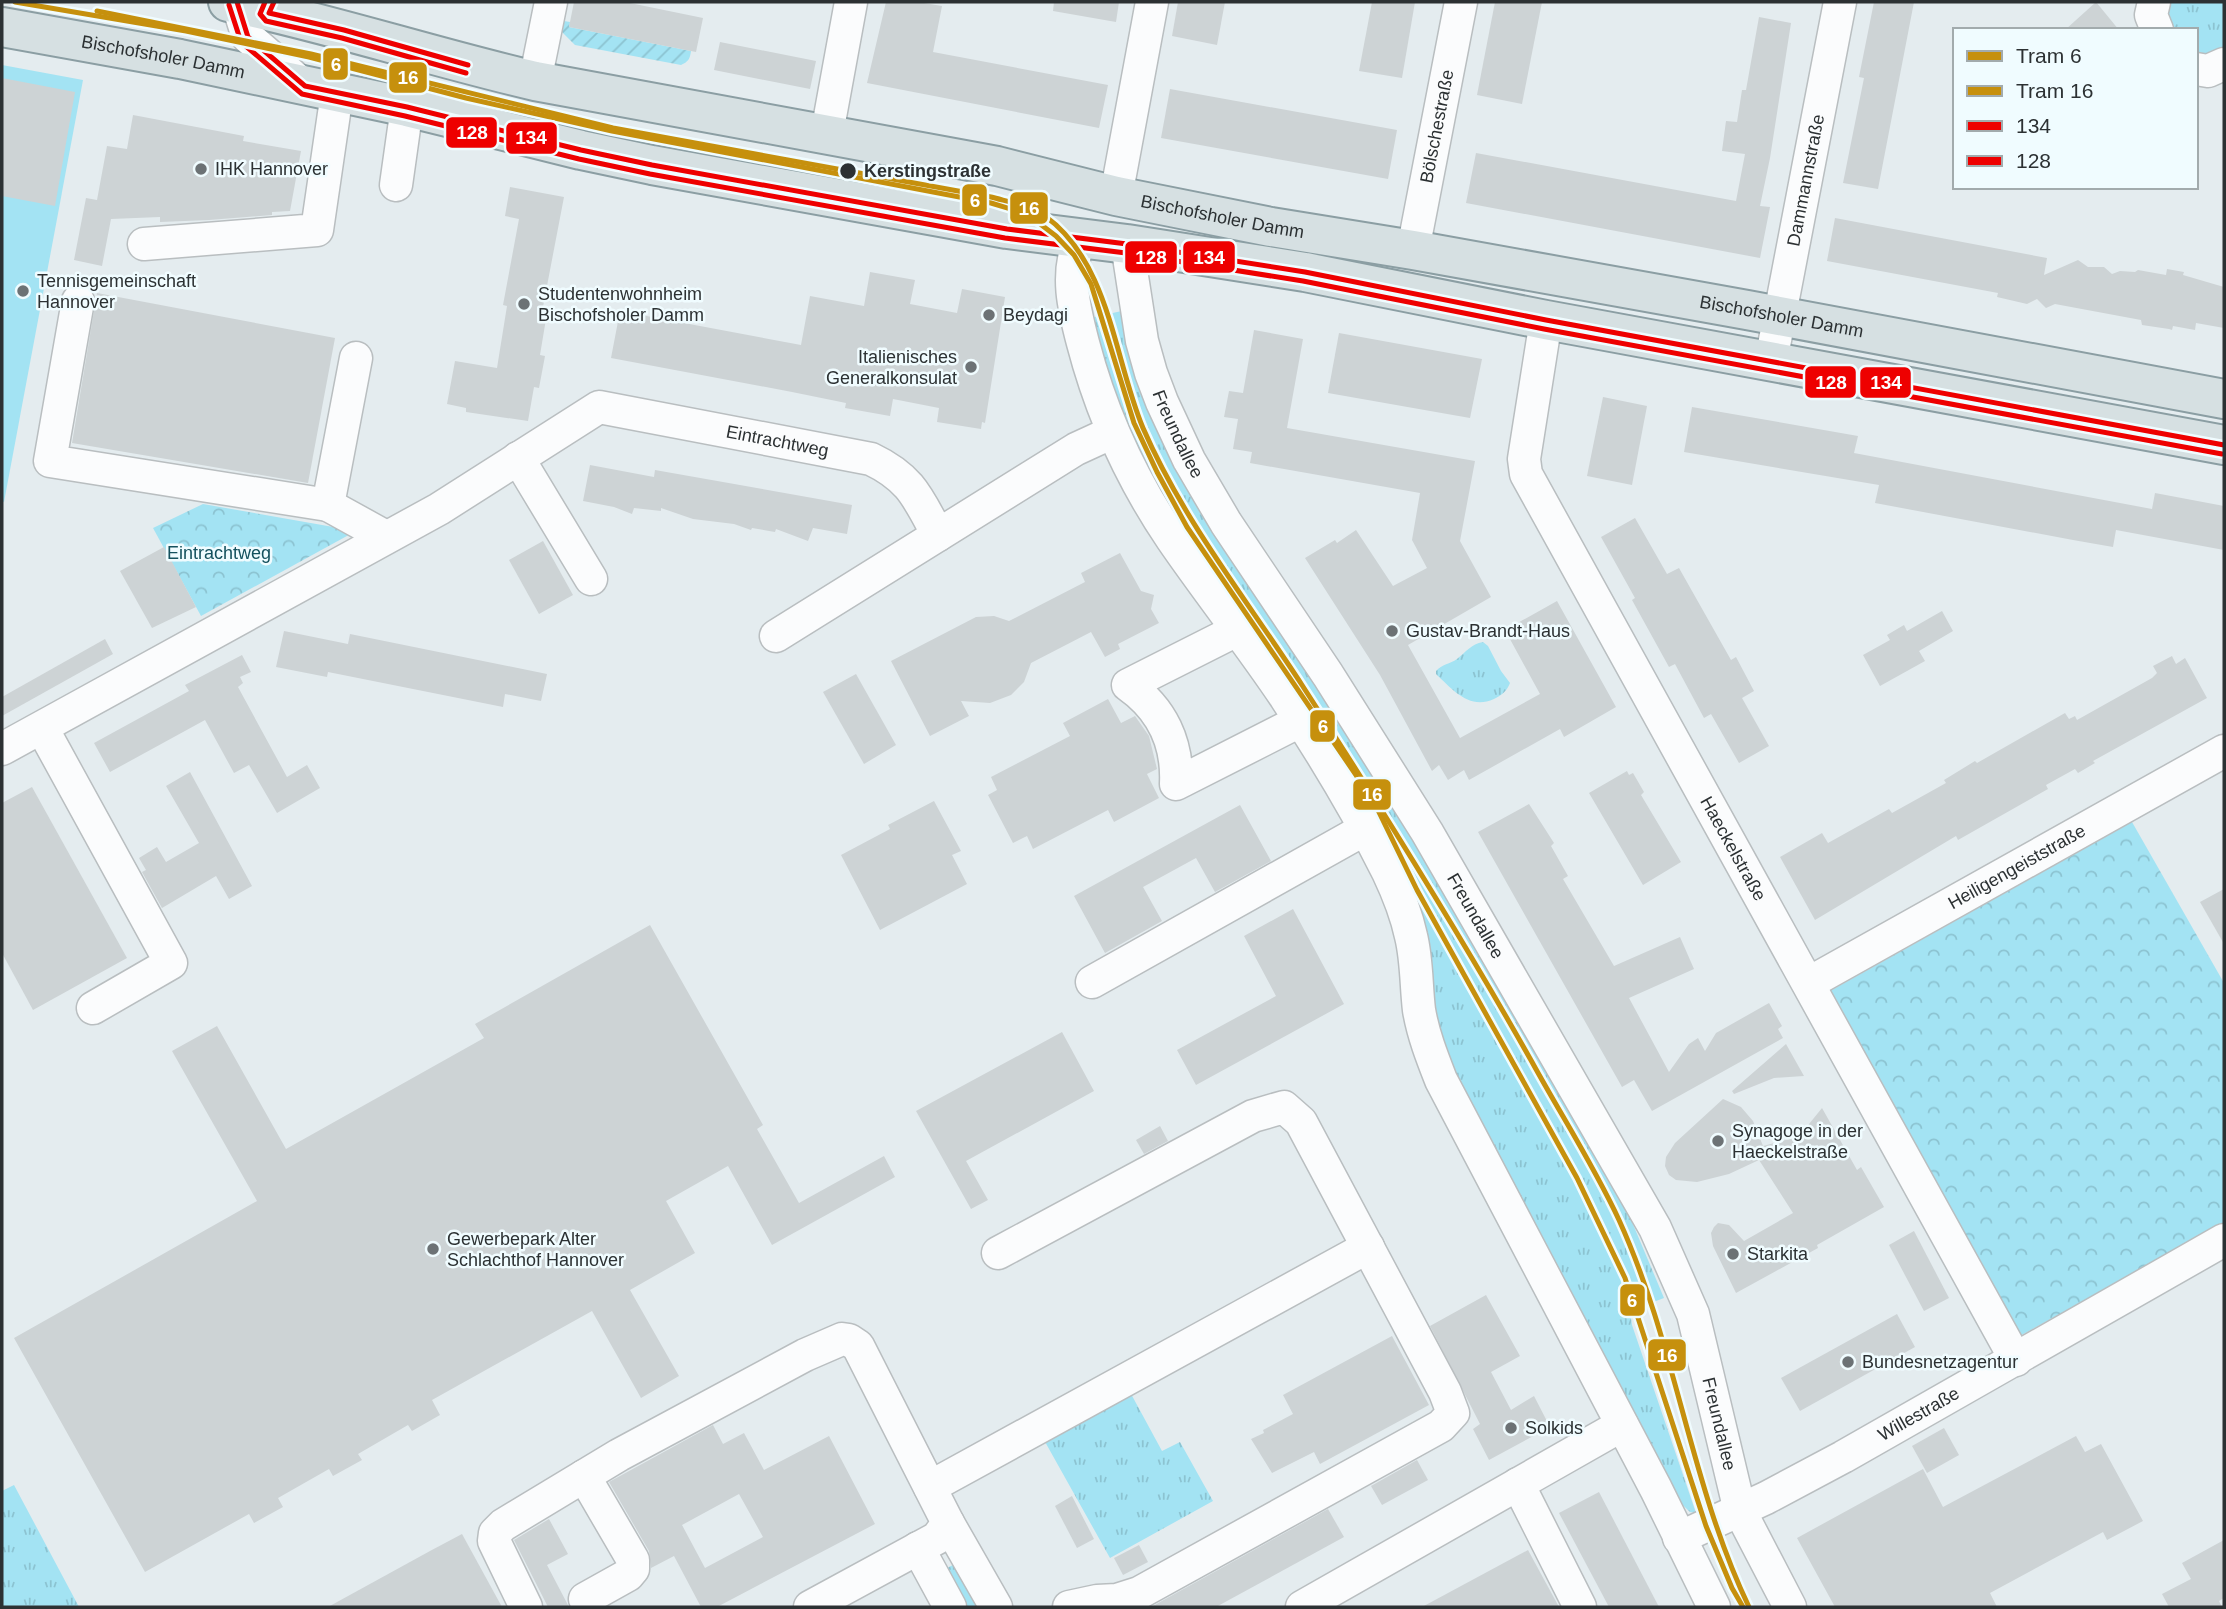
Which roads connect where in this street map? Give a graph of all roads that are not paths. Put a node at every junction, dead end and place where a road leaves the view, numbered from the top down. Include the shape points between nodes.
1 (551, 2) edge
2 (851, 2) edge
3 (1152, 2) edge
4 (1461, 2) edge
5 (1840, 2) edge
6 (2154, 2) edge
7 (249, 10) edge
8 (2, 27) edge
9 (2156, 28) edge
10 (199, 62) junction
11 (2224, 64) edge
12 (2198, 69) edge
13 (535, 81) junction
14 (321, 90) junction
15 (407, 107) junction
16 (827, 133) junction
17 (396, 185) dead end
18 (1116, 196) junction
19 (1080, 239) junction
20 (144, 244) dead end
21 (1127, 244) junction
22 (1413, 250) junction
23 (78, 301) dead end
24 (1779, 317) junction
25 (1546, 320) junction
26 (356, 358) dead end
27 (1771, 360) junction
28 (2224, 399) edge
29 (1113, 432) junction
30 (2224, 445) edge
31 (518, 458) junction
32 (328, 505) junction
33 (938, 535) junction
34 (386, 537) junction
35 (591, 579) dead end
36 (1237, 629) junction
37 (776, 636) dead end
38 (1300, 721) junction
39 (42, 728) junction
40 (2, 749) edge
41 (2224, 751) edge
42 (1365, 829) junction
43 (1093, 982) dead end
44 (1809, 984) junction
45 (93, 1008) dead end
46 (2224, 1240) edge
47 (1368, 1247) junction
48 (998, 1253) dead end
49 (2016, 1360) junction
50 (1622, 1425) junction
51 (584, 1476) junction
52 (1518, 1484) junction
53 (930, 1487) junction
54 (1740, 1511) junction
55 (948, 1523) junction
56 (1679, 1538) junction
57 (918, 1548) junction
58 (585, 1599) dead end
59 (526, 1607) edge
60 (810, 1607) edge
61 (950, 1607) edge
62 (996, 1607) edge
63 (1069, 1607) edge
64 (1302, 1607) edge
65 (1580, 1607) edge
66 (1714, 1607) edge
67 (1790, 1607) edge

1 - 13 street
2 - 16 street
3 - 18 street
4 - 22 street, Bölschestraße
5 - 24 street, Dammannstraße
6 - 9 street via 2151,15
7 - 10 street
7 - 13 main road, Bischofsholer Damm
7 - 14 street via 255,45
8 - 10 main road, Bischofsholer Damm
10 - 14 main road, Bischofsholer Damm
11 - 12 street via 2208,71
13 - 16 main road, Bischofsholer Damm
14 - 15 main road, Bischofsholer Damm
14 - 20 street via 317,230
15 - 17 street
15 - 19 main road, Bischofsholer Damm via 652,165
16 - 18 main road, Bischofsholer Damm via 997,166
18 - 19 main road
18 - 21 main road
18 - 22 main road, Bischofsholer Damm
19 - 21 main road, Bischofsholer Damm
19 - 29 street via 1072,275 1074,310
21 - 25 main road, Bischofsholer Damm via 1305,272
21 - 54 street, Freundallee via 1151,373 1189,460 1427,832 1656,1228 1693,1314
22 - 24 main road, Bischofsholer Damm
23 - 32 street via 50,461
24 - 27 street, Dammannstraße
24 - 28 main road, Bischofsholer Damm
25 - 27 main road, Bischofsholer Damm
25 - 44 street, Haeckelstraße via 1524,459 1527,474
26 - 32 street
27 - 30 main road, Bischofsholer Damm
29 - 33 street via 1076,449
29 - 36 street via 1171,538
31 - 33 street, Eintrachtweg via 599,407 871,459 905,480
31 - 34 street, Eintrachtweg
31 - 35 street
32 - 34 street
33 - 37 street
34 - 39 street, Eintrachtweg
36 - 38 street
36 - 38 street via 1128,685 1167,729 1175,752 1176,784
38 - 42 street
39 - 40 street, Eintrachtweg
39 - 45 street via 171,963
41 - 44 street, Heiligengeiststraße
42 - 43 street
42 - 50 street via 1402,904 1412,938 1424,1033 1441,1080
44 - 49 street, Haeckelstraße
46 - 49 street, Willestraße
47 - 48 street via 1301,1122 1284,1107 1253,1116
47 - 53 street
47 - 63 street via 1453,1413 1441,1426 1139,1593
49 - 54 street, Willestraße
50 - 52 street
50 - 56 street
51 - 53 street via 842,1339 858,1346
51 - 58 street via 633,1560 628,1575
51 - 59 street via 495,1533 494,1541
52 - 64 street
52 - 65 street
53 - 55 street
54 - 56 street, Willestraße
54 - 67 street, Freundallee
55 - 57 street via 937,1538
55 - 62 street
56 - 66 street
57 - 60 street
57 - 61 street

